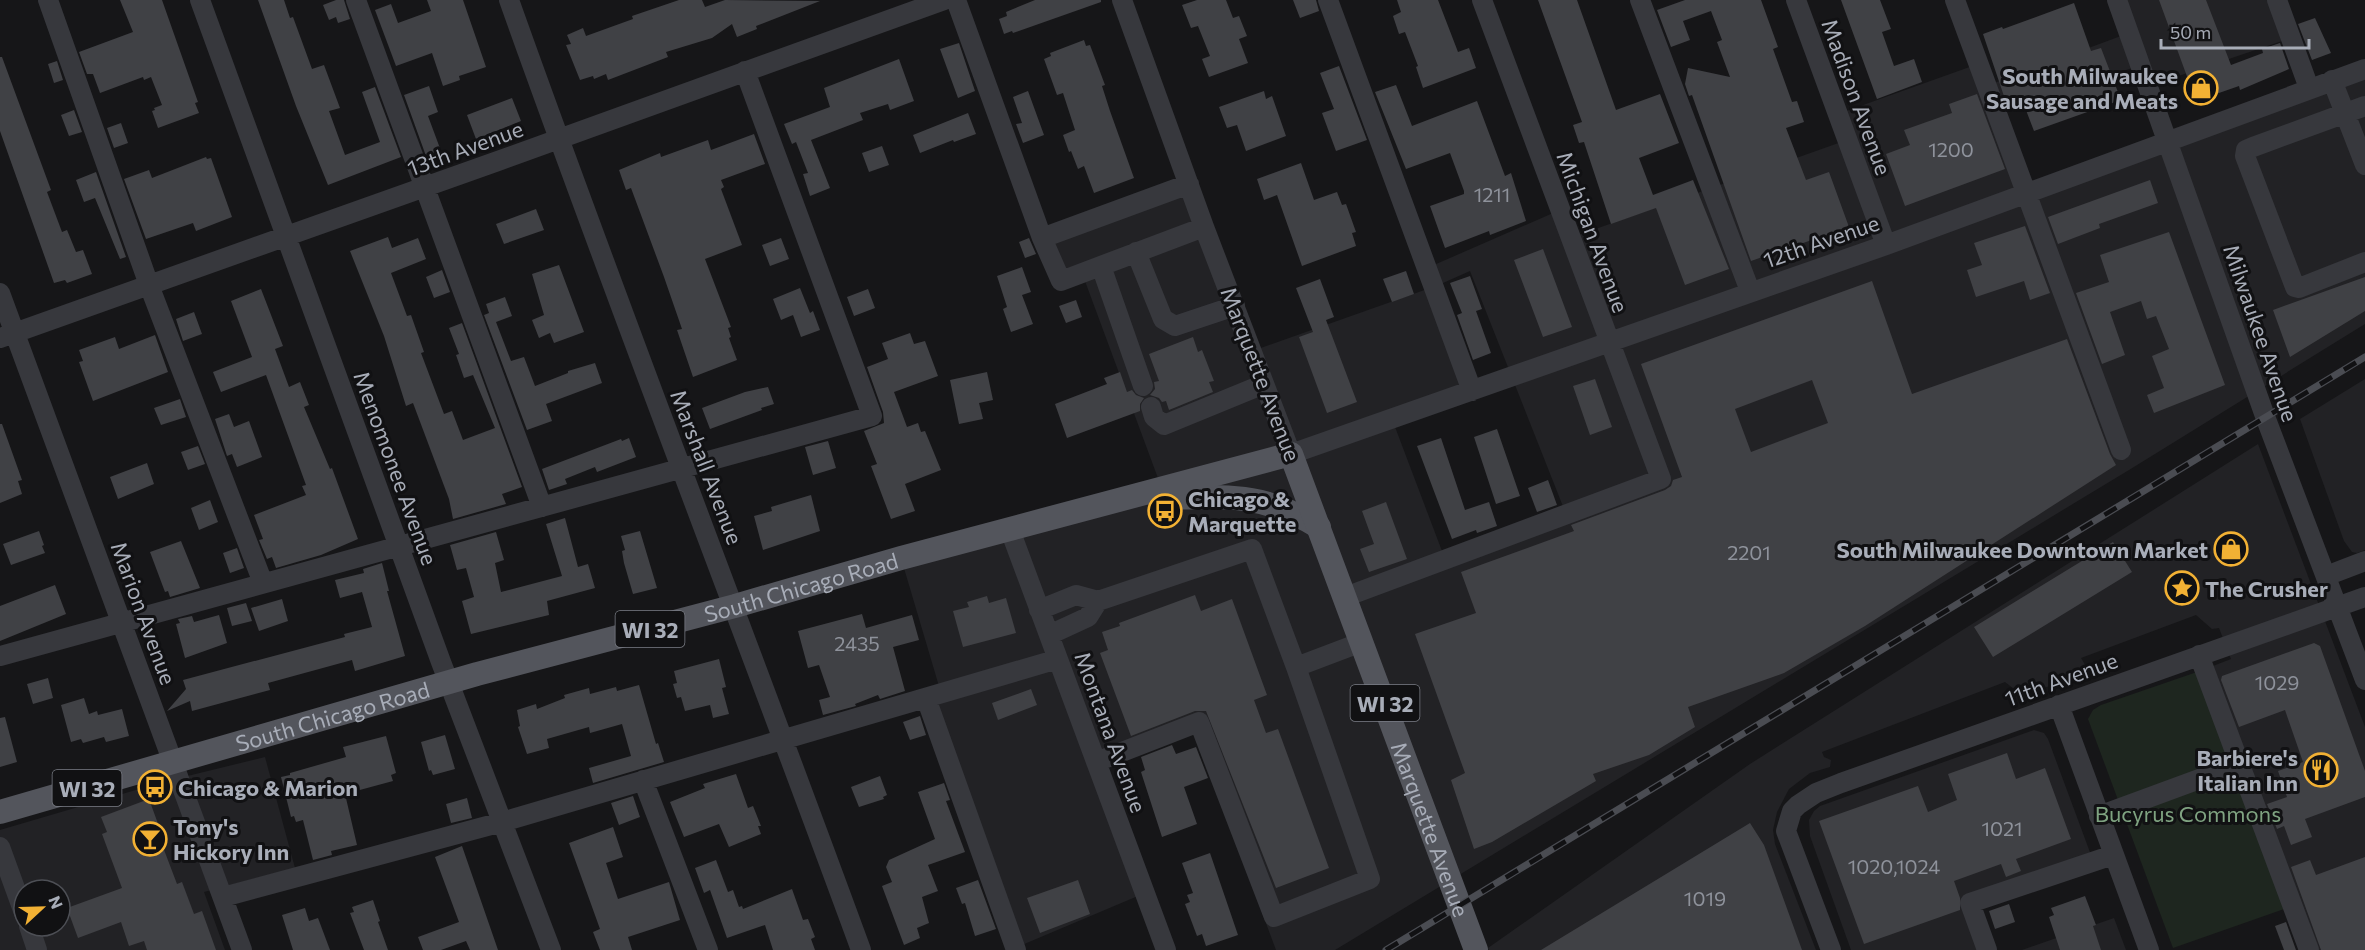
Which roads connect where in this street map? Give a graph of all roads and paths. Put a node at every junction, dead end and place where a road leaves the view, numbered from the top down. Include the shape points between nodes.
1 (48, 0) edge
2 (200, 0) edge
3 (356, 0) edge
4 (509, 0) edge
5 (956, 0) edge
6 (1122, 0) edge
7 (1328, 0) edge
8 (1482, 0) edge
9 (1640, 0) edge
10 (1796, 0) edge
11 (1955, 0) edge
12 (2118, 0) edge
13 (2277, 0) edge
14 (934, 2) edge
15 (2365, 69) edge
16 (745, 71) junction
17 (2332, 81) junction
18 (2309, 88) junction
19 (2365, 106) edge
20 (2345, 113) junction
21 (559, 140) junction
22 (2168, 141) junction
23 (2365, 165) edge
24 (1189, 184) junction
25 (424, 189) junction
26 (2026, 192) junction
27 (1204, 227) junction
28 (287, 235) junction
29 (1042, 238) junction
30 (1886, 244) junction
31 (1136, 252) junction
32 (2365, 262) edge
33 (1101, 266) junction
34 (149, 285) junction
35 (1750, 291) junction
36 (0, 293) edge
37 (1235, 306) junction
38 (8, 335) edge
39 (1609, 343) junction
40 (1264, 384) junction
41 (1143, 386) dead end
42 (1472, 391) junction
43 (1151, 407) dead end
44 (2121, 450) dead end
45 (1292, 454) junction
46 (682, 468) junction
47 (1128, 498) junction
48 (542, 507) junction
49 (1319, 527) junction
50 (1010, 530) junction
51 (400, 547) junction
52 (2365, 561) edge
53 (2326, 576) junction
54 (263, 584) junction
55 (1345, 597) junction
56 (2365, 597) edge
57 (1098, 601) junction
58 (735, 606) junction
59 (2337, 606) junction
60 (1040, 610) junction
61 (122, 621) junction
62 (1049, 635) junction
63 (1362, 642) junction
64 (2199, 655) junction
65 (0, 656) edge
66 (1058, 659) junction
67 (1296, 667) junction
68 (2365, 680) edge
69 (449, 682) junction
70 (926, 698) junction
71 (2060, 705) junction
72 (784, 739) junction
73 (1096, 762) junction
74 (173, 763) junction
75 (2240, 764) junction
76 (643, 780) junction
77 (0, 812) edge
78 (2099, 816) junction
79 (502, 822) junction
80 (2113, 855) junction
81 (2, 858) edge
82 (12, 883) edge
83 (223, 897) junction
84 (242, 950) edge
85 (551, 950) edge
86 (708, 950) edge
87 (861, 950) edge
88 (1016, 950) edge
89 (1166, 950) edge
90 (1476, 950) edge
91 (1831, 950) edge
92 (1987, 950) edge
93 (2149, 950) edge
94 (2309, 950) edge

1 - 34 street
2 - 28 street, Menomonee Avenue
3 - 25 street
4 - 21 street, Marshall Avenue
5 - 29 street
6 - 24 street, Marquette Avenue
7 - 42 street
8 - 39 street, Michigan Avenue
9 - 35 street
10 - 30 street, Madison Avenue
11 - 26 street
12 - 22 street, Milwaukee Avenue
13 - 18 street
14 - 16 street, 13th Avenue
15 - 17 street, 12th Avenue
16 - 21 street, 13th Avenue
16 - 46 street via 872,416
17 - 18 street, 12th Avenue
17 - 20 street
18 - 22 street, 12th Avenue
19 - 20 street
20 - 23 street
20 - 32 street via 2246,150 2245,156 2295,287
21 - 25 street, 13th Avenue
21 - 46 street, Marshall Avenue
22 - 26 street, 12th Avenue
22 - 53 street, Milwaukee Avenue
24 - 27 street, Marquette Avenue
24 - 29 street
25 - 28 street, 13th Avenue
25 - 48 street
26 - 30 street, 12th Avenue
26 - 44 street
27 - 31 street
27 - 37 street, Marquette Avenue
28 - 34 street, 13th Avenue
28 - 51 street, Menomonee Avenue
29 - 33 street via 1061,281
30 - 35 street, 12th Avenue
31 - 33 street
31 - 37 street via 1163,319 1175,326
33 - 41 street
34 - 38 street, 13th Avenue
34 - 54 street
35 - 39 street, 12th Avenue
36 - 38 street, Marion Avenue
37 - 40 street, Marquette Avenue
38 - 61 street, Marion Avenue
39 - 42 street, 12th Avenue
39 - 55 street, Michigan Avenue via 1661,479
40 - 43 street via 1164,425 1154,417
40 - 45 street, Marquette Avenue
42 - 45 street, 12th Avenue
45 - 47 main road, South Chicago Road / WI 32
45 - 49 main road, Marquette Avenue / WI 32
46 - 48 street
46 - 58 street, Marshall Avenue
47 - 49 main road, WI 32 via 1241,497 1277,505
47 - 50 main road, South Chicago Road / WI 32
48 - 51 street
49 - 55 main road, Marquette Avenue / WI 32
50 - 58 main road, South Chicago Road / WI 32
50 - 60 street, Montana Avenue
51 - 54 street
51 - 69 street, Menomonee Avenue
52 - 53 street
53 - 59 street, Milwaukee Avenue
54 - 61 street
55 - 63 main road, Marquette Avenue / WI 32
56 - 59 street, 11th Avenue
57 - 60 street via 1076,595
57 - 62 street via 1088,617
57 - 67 street via 1252,549
58 - 69 main road, South Chicago Road / WI 32
58 - 72 street, Marshall Avenue
59 - 64 street, 11th Avenue
59 - 68 street, Milwaukee Avenue
60 - 62 street, Montana Avenue
61 - 65 street
61 - 74 street, Marion Avenue
62 - 66 street, Montana Avenue
63 - 67 street
63 - 90 main road, Marquette Avenue / WI 32
64 - 71 street, 11th Avenue
64 - 75 street
66 - 70 street
66 - 73 street, Montana Avenue
67 - 73 street via 1370,879 1274,917 1199,722
69 - 74 main road, South Chicago Road / WI 32
69 - 79 street, Menomonee Avenue
70 - 72 street
70 - 88 street
71 - 78 street
71 - 91 street, 11th Avenue via 1824,789 1792,811 1787,838
72 - 76 street
72 - 87 street, Marshall Avenue
73 - 89 street, Montana Avenue
74 - 77 main road, South Chicago Road / WI 32
74 - 83 street, Marion Avenue
75 - 78 street
75 - 94 street
76 - 79 street
76 - 86 street
78 - 80 street
79 - 83 street
79 - 85 street, Menomonee Avenue
80 - 92 street via 1970,903
80 - 93 street
81 - 82 street
83 - 84 street, Marion Avenue

